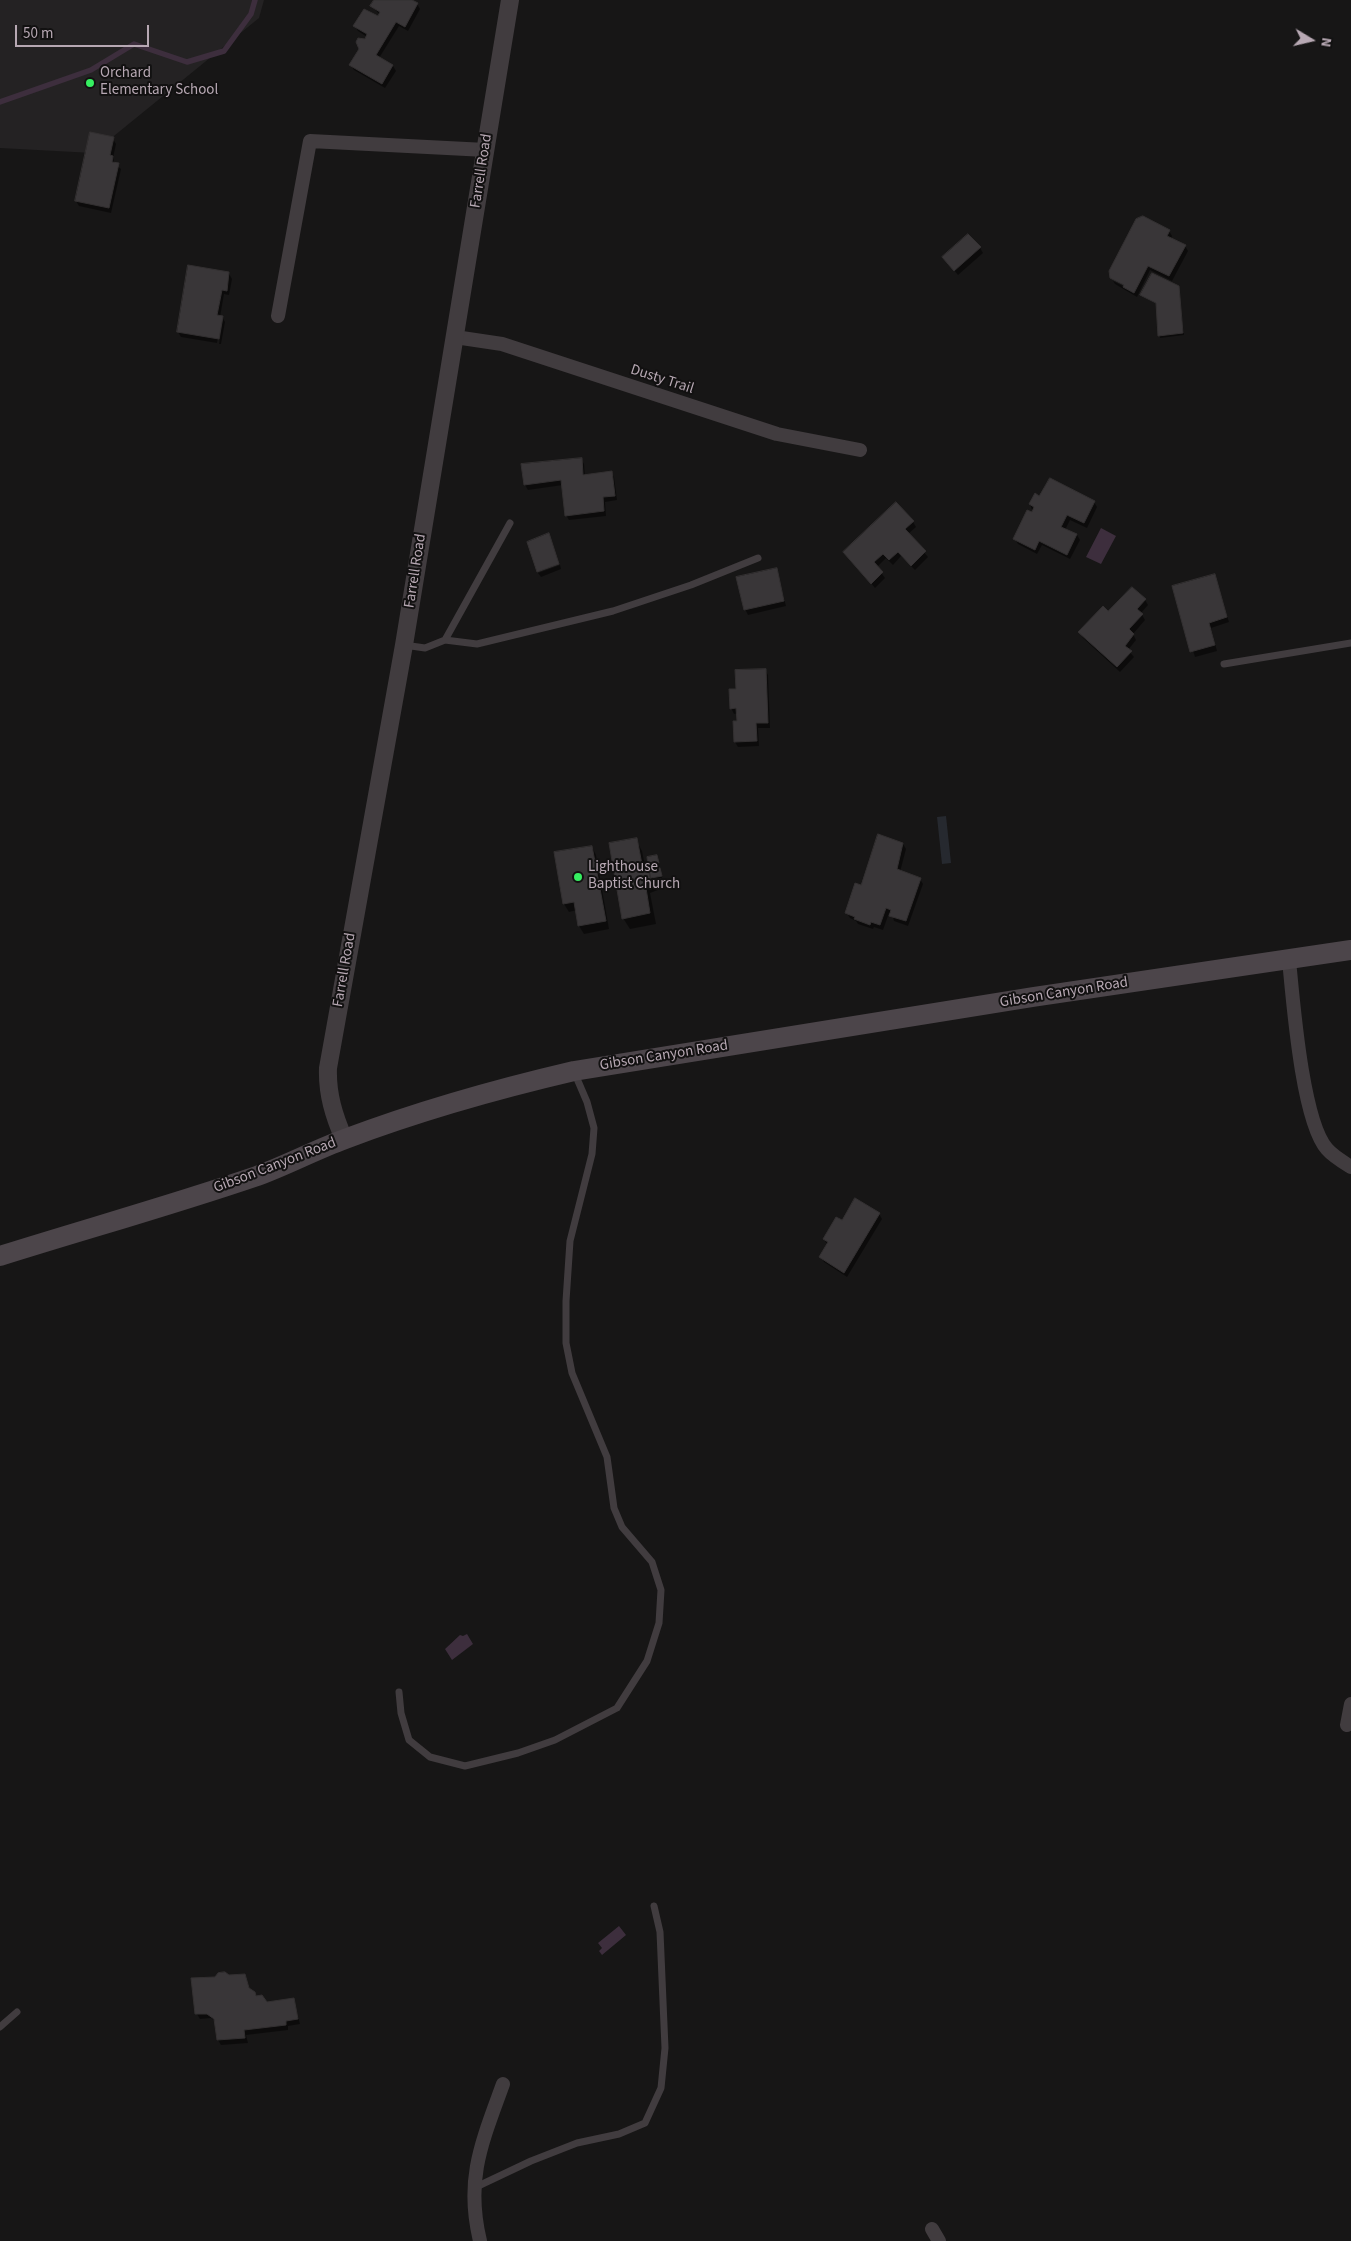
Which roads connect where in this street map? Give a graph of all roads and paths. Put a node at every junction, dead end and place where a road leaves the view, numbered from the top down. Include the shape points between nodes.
1 (510, 0) edge
2 (486, 150) junction
3 (278, 316) dead end
4 (455, 338) junction
5 (860, 450) dead end
6 (510, 523) dead end
7 (758, 558) dead end
8 (445, 640) junction
9 (1351, 644) edge
10 (404, 645) junction
11 (1224, 664) dead end
12 (1351, 950) edge
13 (1289, 960) junction
14 (574, 1071) junction
15 (344, 1139) junction
16 (1351, 1167) edge
17 (0, 1256) edge
18 (399, 1692) dead end
19 (1351, 1704) edge
20 (1347, 1725) dead end
21 (654, 1906) dead end
22 (17, 2012) dead end
23 (0, 2027) edge
24 (503, 2084) dead end
25 (474, 2188) junction
26 (932, 2228) dead end
27 (480, 2241) edge
28 (939, 2241) edge

1 - 2 street, Farrell Road
2 - 3 street via 310,141
2 - 4 street, Farrell Road
4 - 5 street, Dusty Trail via 502,344 777,434
4 - 10 street, Farrell Road
6 - 8 lane
7 - 8 lane via 613,611 477,644
8 - 10 lane via 425,648
9 - 11 lane
10 - 15 street, Farrell Road via 328,1068 331,1102
12 - 13 main road, Gibson Canyon Road
13 - 14 main road, Gibson Canyon Road
13 - 16 street via 1300,1053 1313,1122 1326,1149
14 - 15 main road, Gibson Canyon Road via 502,1089
14 - 18 lane via 594,1128 592,1154 570,1242 566,1343 572,1373 607,1457 614,1508 622,1527 652,1562 661,1590 659,1623 647,1661 617,1708 555,1740 518,1753 465,1766 430,1757 409,1740
15 - 17 main road, Gibson Canyon Road via 213,1191
19 - 20 street
21 - 25 lane via 660,1932 665,2048 661,2088 645,2123 619,2134 577,2143
22 - 23 lane
24 - 25 street via 478,2153
25 - 27 street via 475,2220
26 - 28 street

